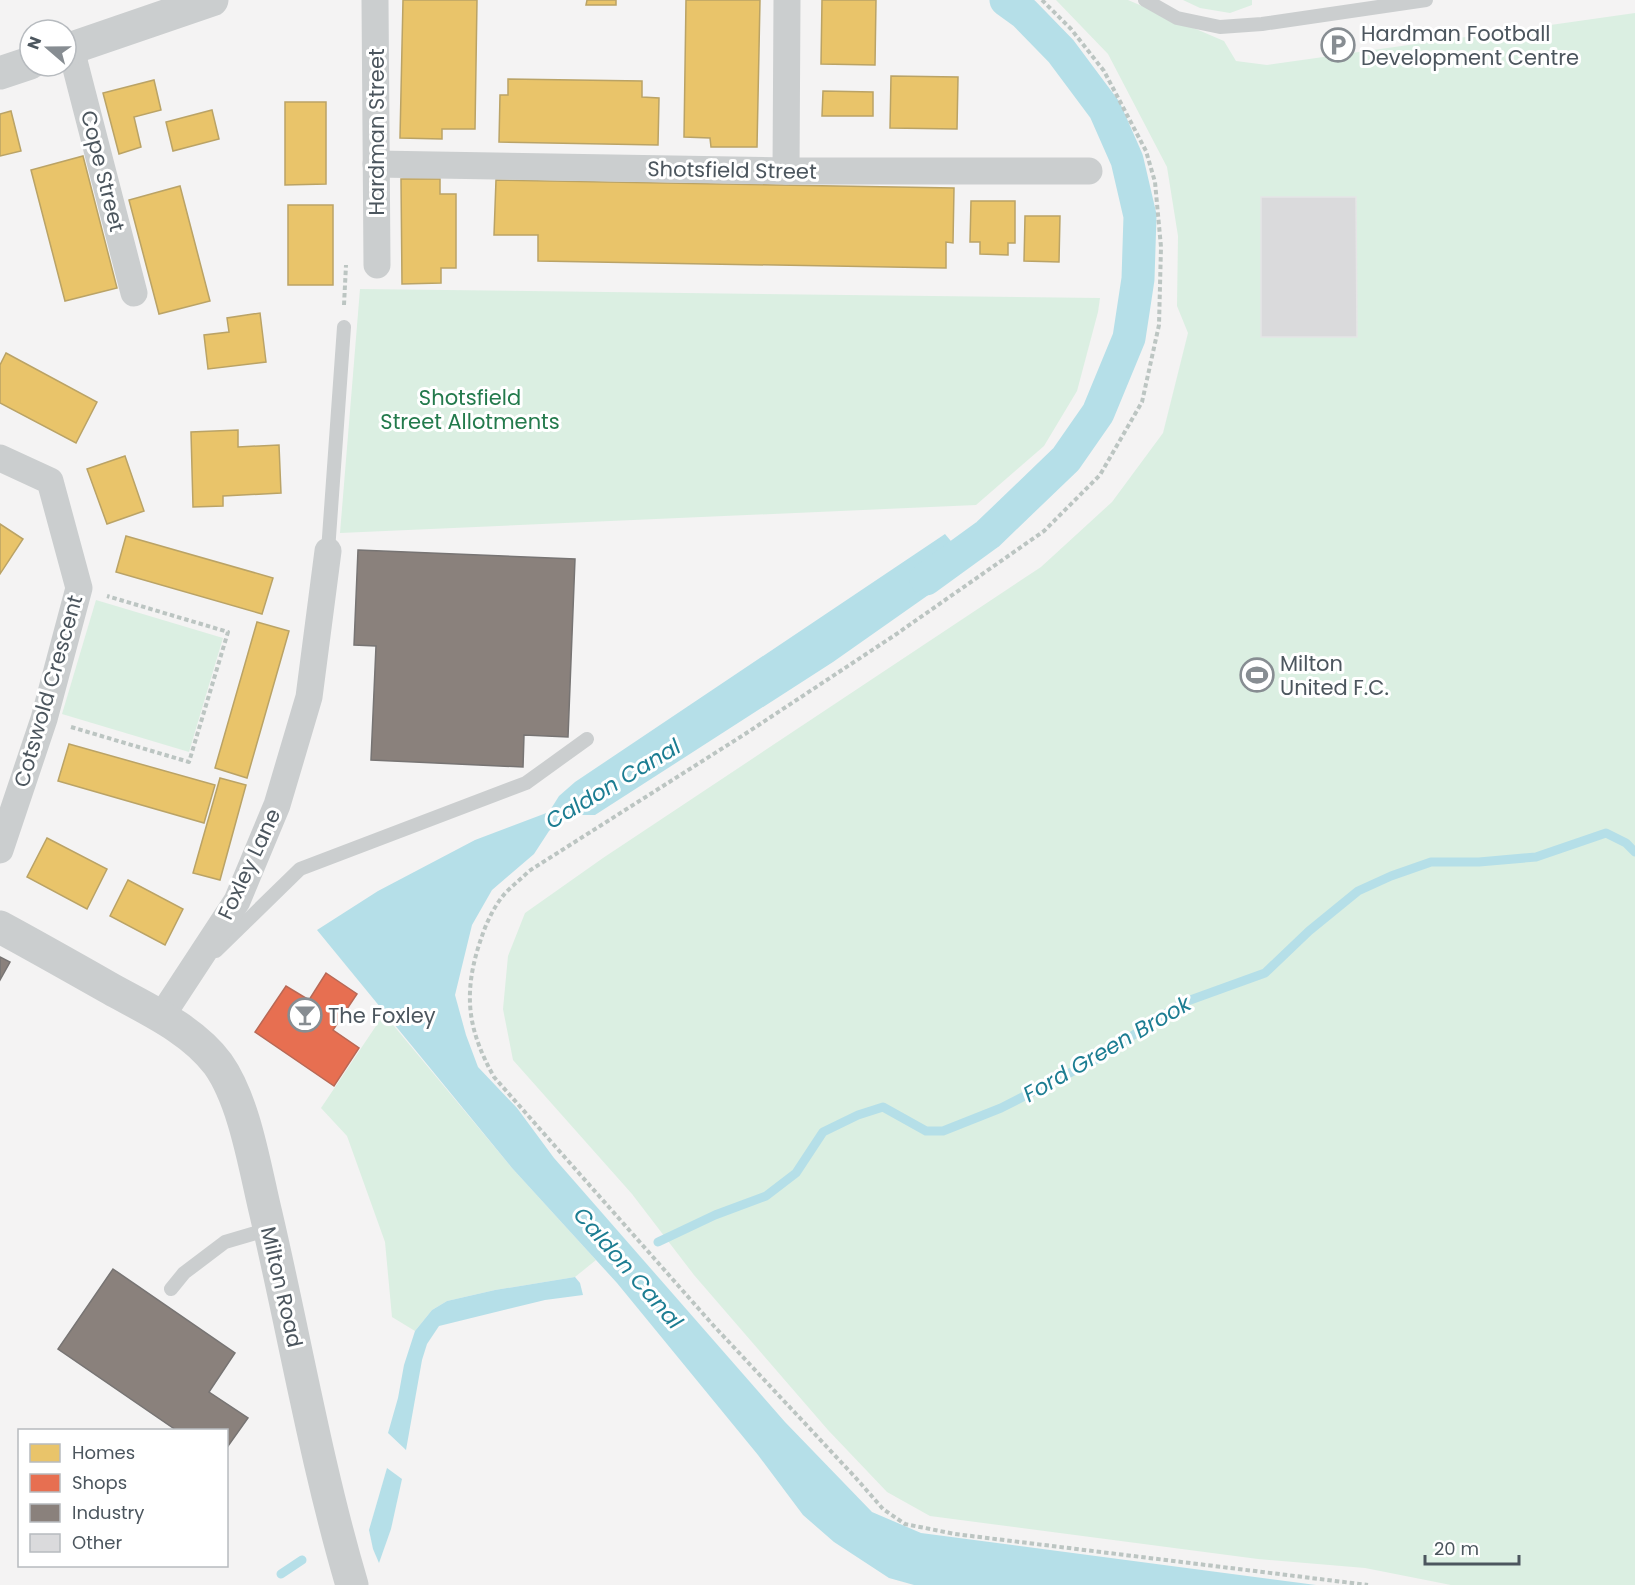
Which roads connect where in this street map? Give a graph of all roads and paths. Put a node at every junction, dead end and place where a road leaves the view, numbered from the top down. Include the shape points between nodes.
1 (212, 0) edge
2 (375, 0) edge
3 (787, 0) edge
4 (1042, 0) edge
5 (1145, 0) edge
6 (1426, 0) edge
7 (78, 46) edge
8 (18, 67) edge
9 (0, 73) edge
10 (77, 78) edge
11 (376, 164) junction
12 (786, 171) junction
13 (1089, 171) dead end
14 (376, 265) joint
15 (134, 293) dead end
16 (344, 327) joint
17 (0, 458) edge
18 (328, 551) joint
19 (79, 588) junction
20 (44, 719) junction
21 (587, 739) dead end
22 (0, 850) edge
23 (0, 927) edge
24 (187, 980) junction
25 (161, 1017) junction
26 (269, 1229) junction
27 (171, 1289) dead end
28 (352, 1585) edge
29 (1368, 1585) edge

1 - 7 street
2 - 11 street, Hardman Street
3 - 12 street
4 - 29 path via 1104,71 1146,151 1155,182 1161,247 1159,325 1142,402 1100,475 1044,531 755,728 529,871 502,897 486,923 469,982 470,1013 482,1056 494,1077 713,1325 883,1509 905,1524 955,1534
5 - 6 lane via 1177,18 1220,27
8 - 9 street
10 - 15 street, Cope Street
11 - 12 street, Shotsfield Street
11 - 14 street, Hardman Street
12 - 13 street, Shotsfield Street
14 - 16 path via 345,265
16 - 18 lane
17 - 19 street, Cotswold Crescent via 50,480
18 - 24 street, Foxley Lane via 309,697 277,805 237,901
19 - 20 street, Cotswold Crescent
19 - 20 path via 228,632 189,762
20 - 22 street, Cotswold Crescent
21 - 24 lane via 526,783 300,868
23 - 25 street
24 - 25 street, Foxley Lane
25 - 26 street, Milton Road via 194,1040 218,1064 234,1095
26 - 27 lane via 225,1242 184,1273
26 - 28 street, Milton Road via 332,1516

